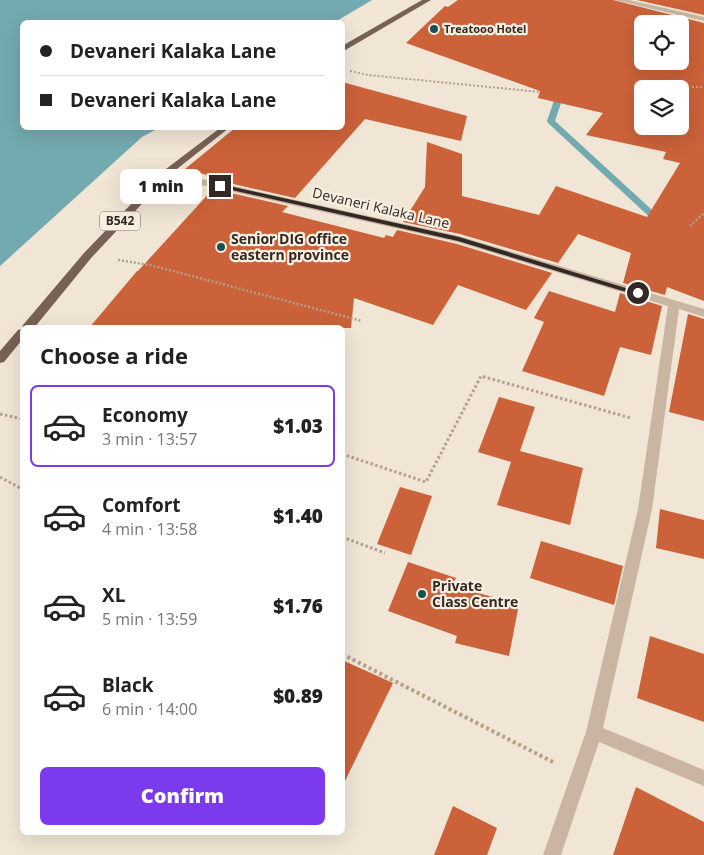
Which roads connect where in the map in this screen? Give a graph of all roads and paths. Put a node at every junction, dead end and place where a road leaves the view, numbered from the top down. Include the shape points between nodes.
1 (427, 0) edge
2 (619, 0) edge
3 (704, 19) edge
4 (345, 48) edge
5 (345, 70) edge
6 (692, 87) dead end
7 (704, 87) edge
8 (540, 92) dead end
9 (223, 130) edge
10 (165, 174) junction
11 (704, 213) edge
12 (690, 226) dead end
13 (88, 256) junction
14 (674, 304) junction
15 (704, 313) edge
16 (362, 321) dead end
17 (30, 325) edge
18 (20, 335) edge
19 (0, 359) edge
20 (0, 414) edge
21 (20, 418) edge
22 (656, 425) junction
23 (345, 455) edge
24 (0, 477) edge
25 (20, 488) edge
26 (345, 538) edge
27 (385, 553) dead end
28 (345, 656) edge
29 (594, 732) junction
30 (578, 775) junction
31 (704, 778) edge
32 (552, 855) edge

1 - 4 main road
2 - 3 street
5 - 8 path
6 - 7 path
9 - 10 main road, B542
10 - 13 main road, B542
10 - 14 street, Devaneri Kalaka Lane via 459,239
11 - 12 path
13 - 16 path via 150,265
13 - 17 main road, B542
14 - 15 street, Devaneri Kalaka Lane
14 - 22 street
18 - 19 main road
20 - 21 path
22 - 23 path via 481,376 426,482
22 - 29 street via 645,509
24 - 25 path
26 - 27 path
28 - 30 path
29 - 30 street
29 - 31 street
30 - 32 street

